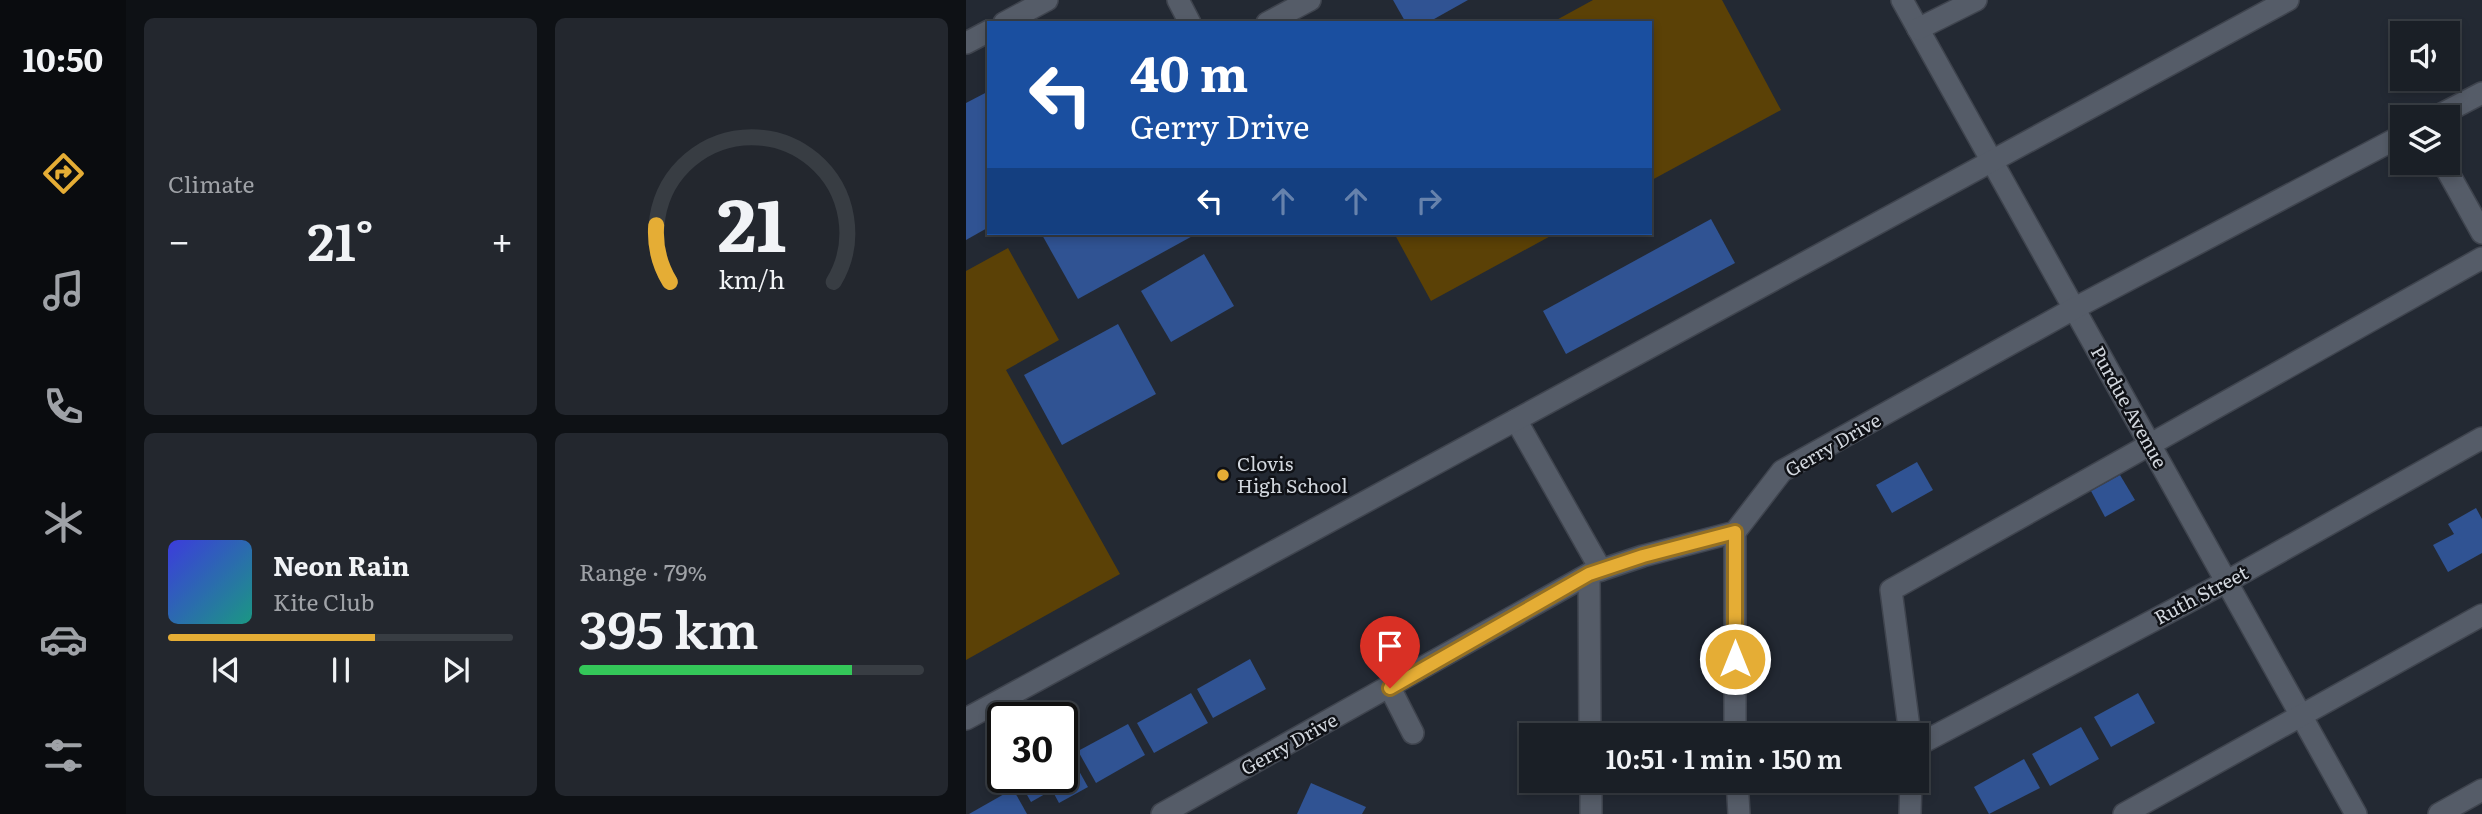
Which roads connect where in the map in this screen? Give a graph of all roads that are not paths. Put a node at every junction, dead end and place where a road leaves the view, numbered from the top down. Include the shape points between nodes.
1 (1046, 0) edge
2 (1178, 0) edge
3 (1310, 0) edge
4 (1902, 0) edge
5 (1976, 0) edge
6 (2288, 0) edge
7 (1008, 21) edge
8 (1189, 21) edge
9 (1271, 21) edge
10 (1918, 29) junction
11 (987, 32) edge
12 (966, 43) edge
13 (2482, 93) edge
14 (2459, 105) edge
15 (2390, 142) edge
16 (1993, 162) junction
17 (2450, 175) edge
18 (2482, 233) edge
19 (2482, 258) edge
20 (2075, 308) junction
21 (1516, 420) junction
22 (2482, 438) edge
23 (2150, 444) junction
24 (1735, 532) junction
25 (1595, 572) junction
26 (2226, 582) junction
27 (2482, 615) edge
28 (1390, 688) junction
29 (2301, 715) junction
30 (966, 719) edge
31 (1590, 723) edge
32 (1735, 723) edge
33 (1908, 723) edge
34 (1413, 733) dead end
35 (1929, 739) edge
36 (2482, 790) edge
37 (1591, 793) edge
38 (1738, 793) edge
39 (1911, 793) edge
40 (1162, 814) edge
41 (1591, 814) edge
42 (1739, 814) edge
43 (1910, 814) edge
44 (2124, 814) edge
45 (2356, 814) edge
46 (2439, 814) edge

1 - 7 street
2 - 8 street
3 - 9 street
4 - 10 street, Purdue Avenue
5 - 10 street
6 - 16 street
10 - 16 street, Purdue Avenue
11 - 12 street
13 - 14 street
15 - 20 street, Gerry Drive
16 - 20 street, Purdue Avenue
16 - 21 street
17 - 18 street
19 - 23 street
20 - 23 street, Purdue Avenue
20 - 24 street, Gerry Drive via 1782,471
21 - 25 street
21 - 30 street
22 - 26 street, Ruth Street
23 - 26 street, Purdue Avenue
23 - 33 street via 1891,590
24 - 25 street, Gerry Drive
24 - 32 street
25 - 28 street, Gerry Drive
25 - 31 street
26 - 29 street, Purdue Avenue
26 - 35 street, Ruth Street
27 - 29 street
28 - 34 street
28 - 40 street, Gerry Drive
29 - 44 street
29 - 45 street, Purdue Avenue
36 - 46 street
37 - 41 street
38 - 42 street
39 - 43 street

